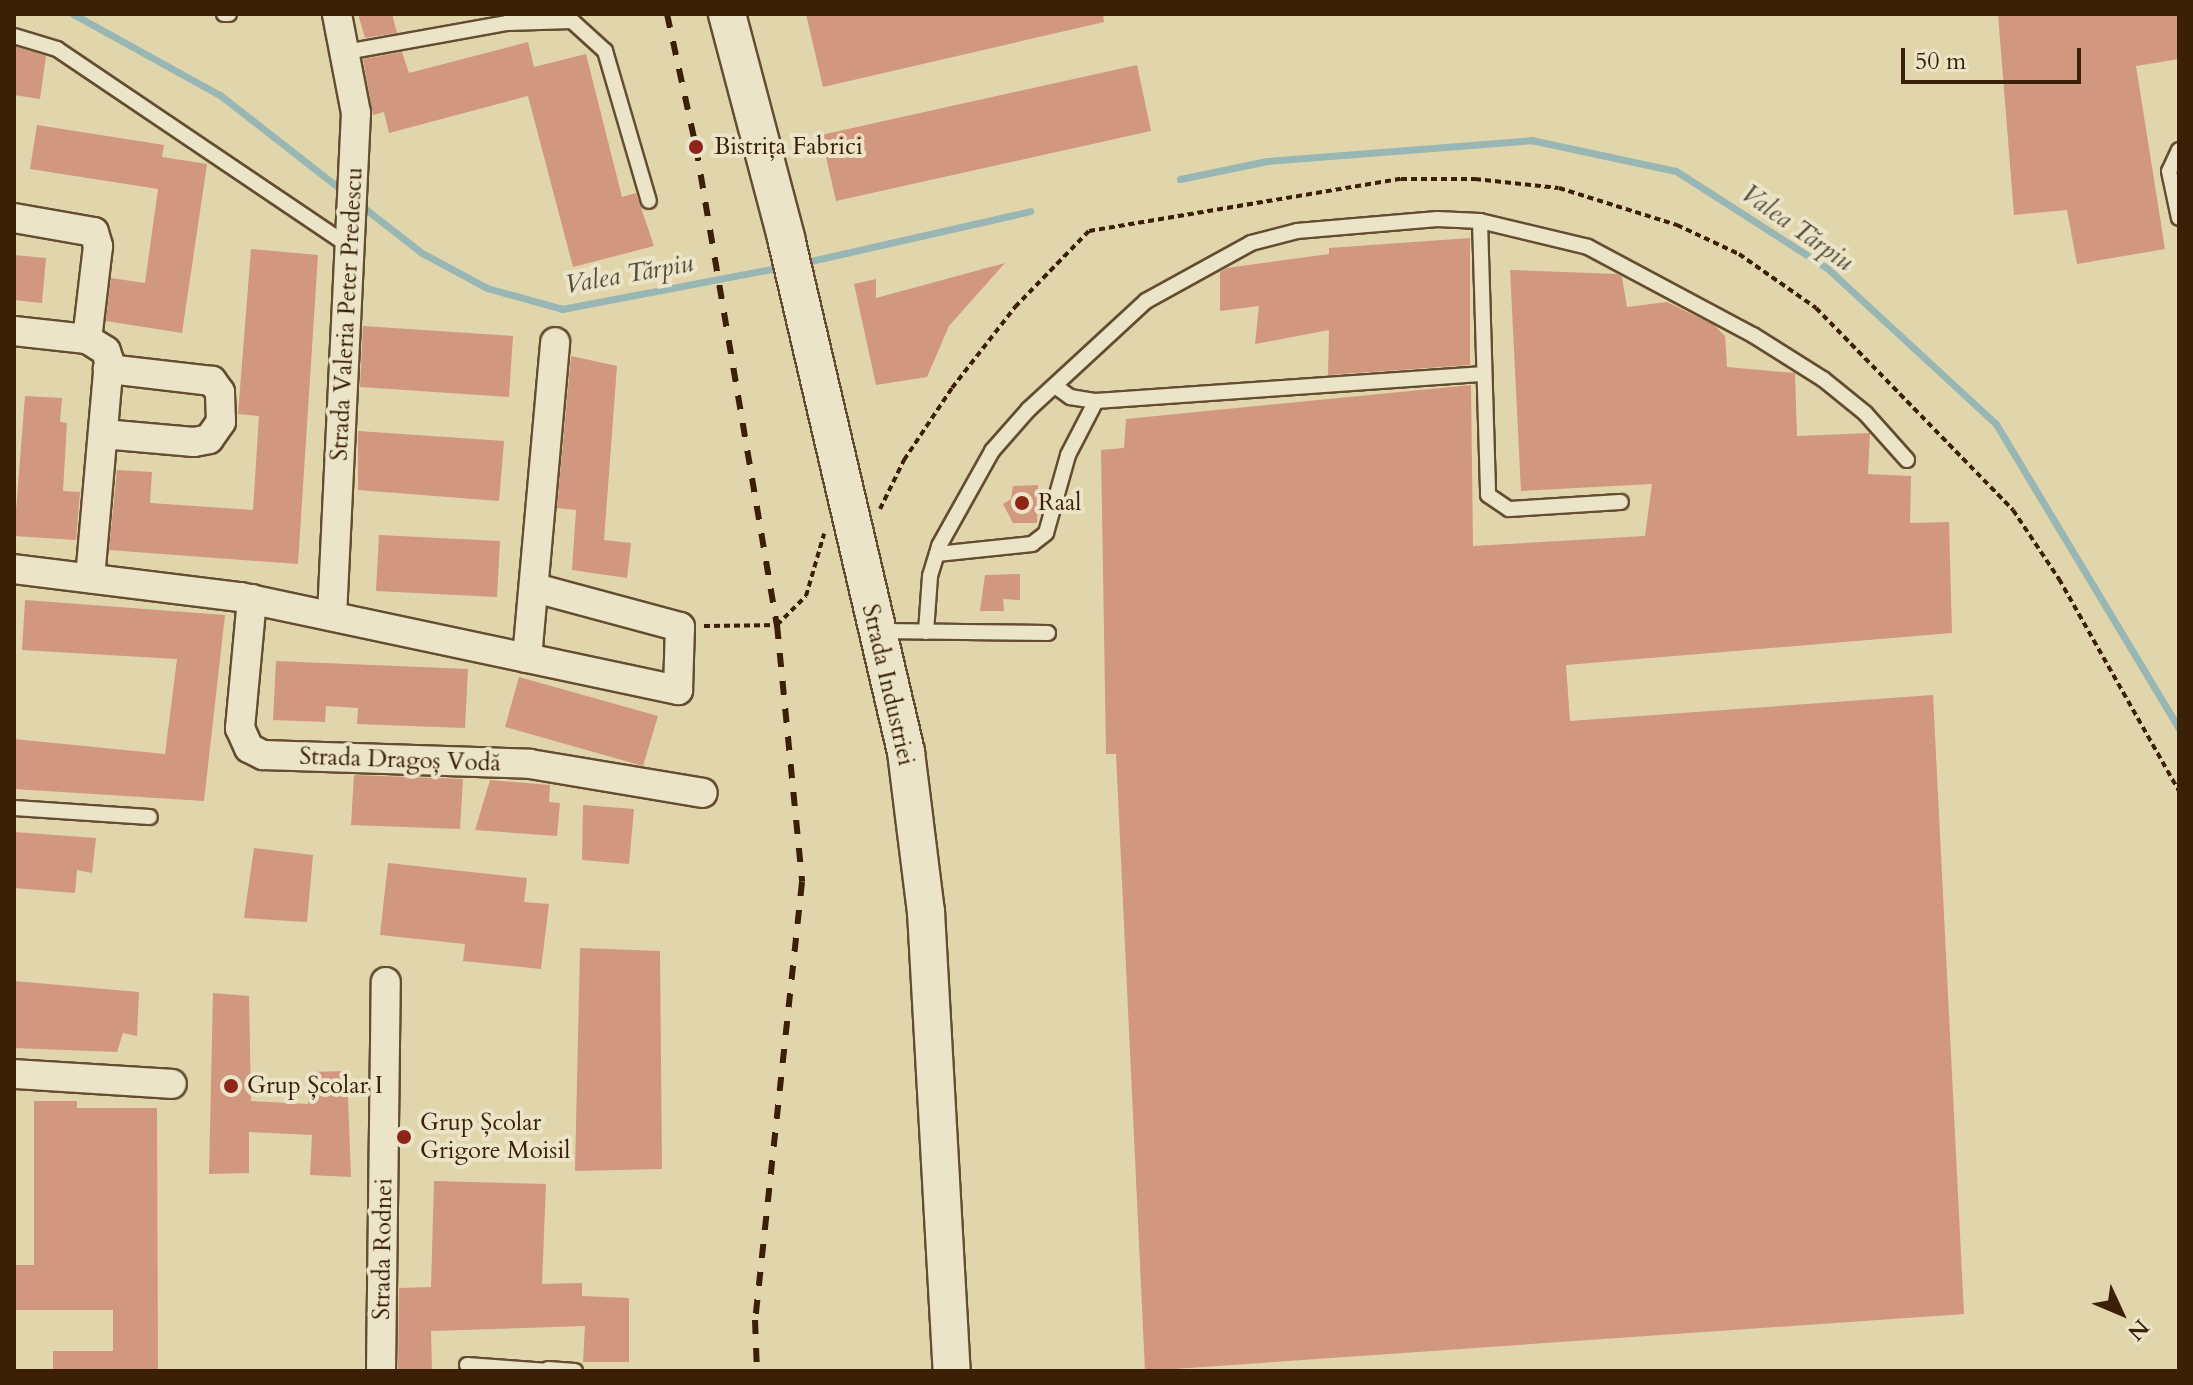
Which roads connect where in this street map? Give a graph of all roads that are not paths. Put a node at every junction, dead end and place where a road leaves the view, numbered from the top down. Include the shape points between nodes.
1 (337, 14) edge
2 (727, 14) edge
3 (507, 18) edge
4 (14, 36) edge
5 (346, 52) junction
6 (2179, 150) edge
7 (649, 201) dead end
8 (14, 218) edge
9 (2179, 218) edge
10 (1480, 221) junction
11 (351, 233) junction
12 (14, 331) edge
13 (87, 339) junction
14 (555, 342) dead end
15 (108, 369) junction
16 (1484, 374) junction
17 (1055, 386) junction
18 (1096, 401) junction
19 (103, 434) junction
20 (1907, 460) dead end
21 (1621, 502) dead end
22 (937, 554) junction
23 (14, 569) edge
24 (90, 578) junction
25 (535, 588) junction
26 (252, 599) junction
27 (332, 616) junction
28 (876, 631) junction
29 (926, 632) junction
30 (1048, 633) dead end
31 (527, 658) junction
32 (703, 793) dead end
33 (14, 808) edge
34 (150, 817) dead end
35 (386, 982) dead end
36 (14, 1074) edge
37 (172, 1084) dead end
38 (467, 1365) dead end
39 (548, 1370) edge
40 (381, 1371) edge
41 (575, 1371) edge
42 (952, 1371) edge

1 - 5 street, Strada Valeria Peter Predescu
2 - 28 street, Strada Industriei via 802,304
3 - 5 lane
3 - 7 lane via 572,21 605,51
4 - 11 lane via 57,49
5 - 11 street, Strada Valeria Peter Predescu via 355,143
6 - 9 lane via 2169,171
8 - 13 street via 94,232 98,246
10 - 16 lane
10 - 17 lane via 1372,222 1251,243 1146,301
10 - 20 lane via 1588,247 1753,335 1865,413
11 - 27 street, Strada Valeria Peter Predescu
12 - 13 street
13 - 15 street via 106,351
14 - 25 street
15 - 19 street
15 - 19 street via 212,381 220,392 221,422 217,433 201,442
16 - 18 lane
16 - 21 lane via 1488,495 1496,505 1509,509
17 - 18 lane via 1070,397
17 - 22 lane via 992,451
18 - 22 lane via 1068,455 1046,533 1032,544
19 - 24 street
22 - 29 lane
23 - 24 street
24 - 26 street
25 - 31 street
25 - 31 street via 680,627 678,690
26 - 27 street
26 - 32 street, Strada Dragoș Vodă via 240,728 249,748 263,755 530,764
27 - 31 street
28 - 29 lane
28 - 42 street, Strada Industriei via 906,752 926,912
29 - 30 lane
33 - 34 lane
35 - 40 street, Strada Rodnei
36 - 37 street
38 - 39 lane
39 - 41 lane

